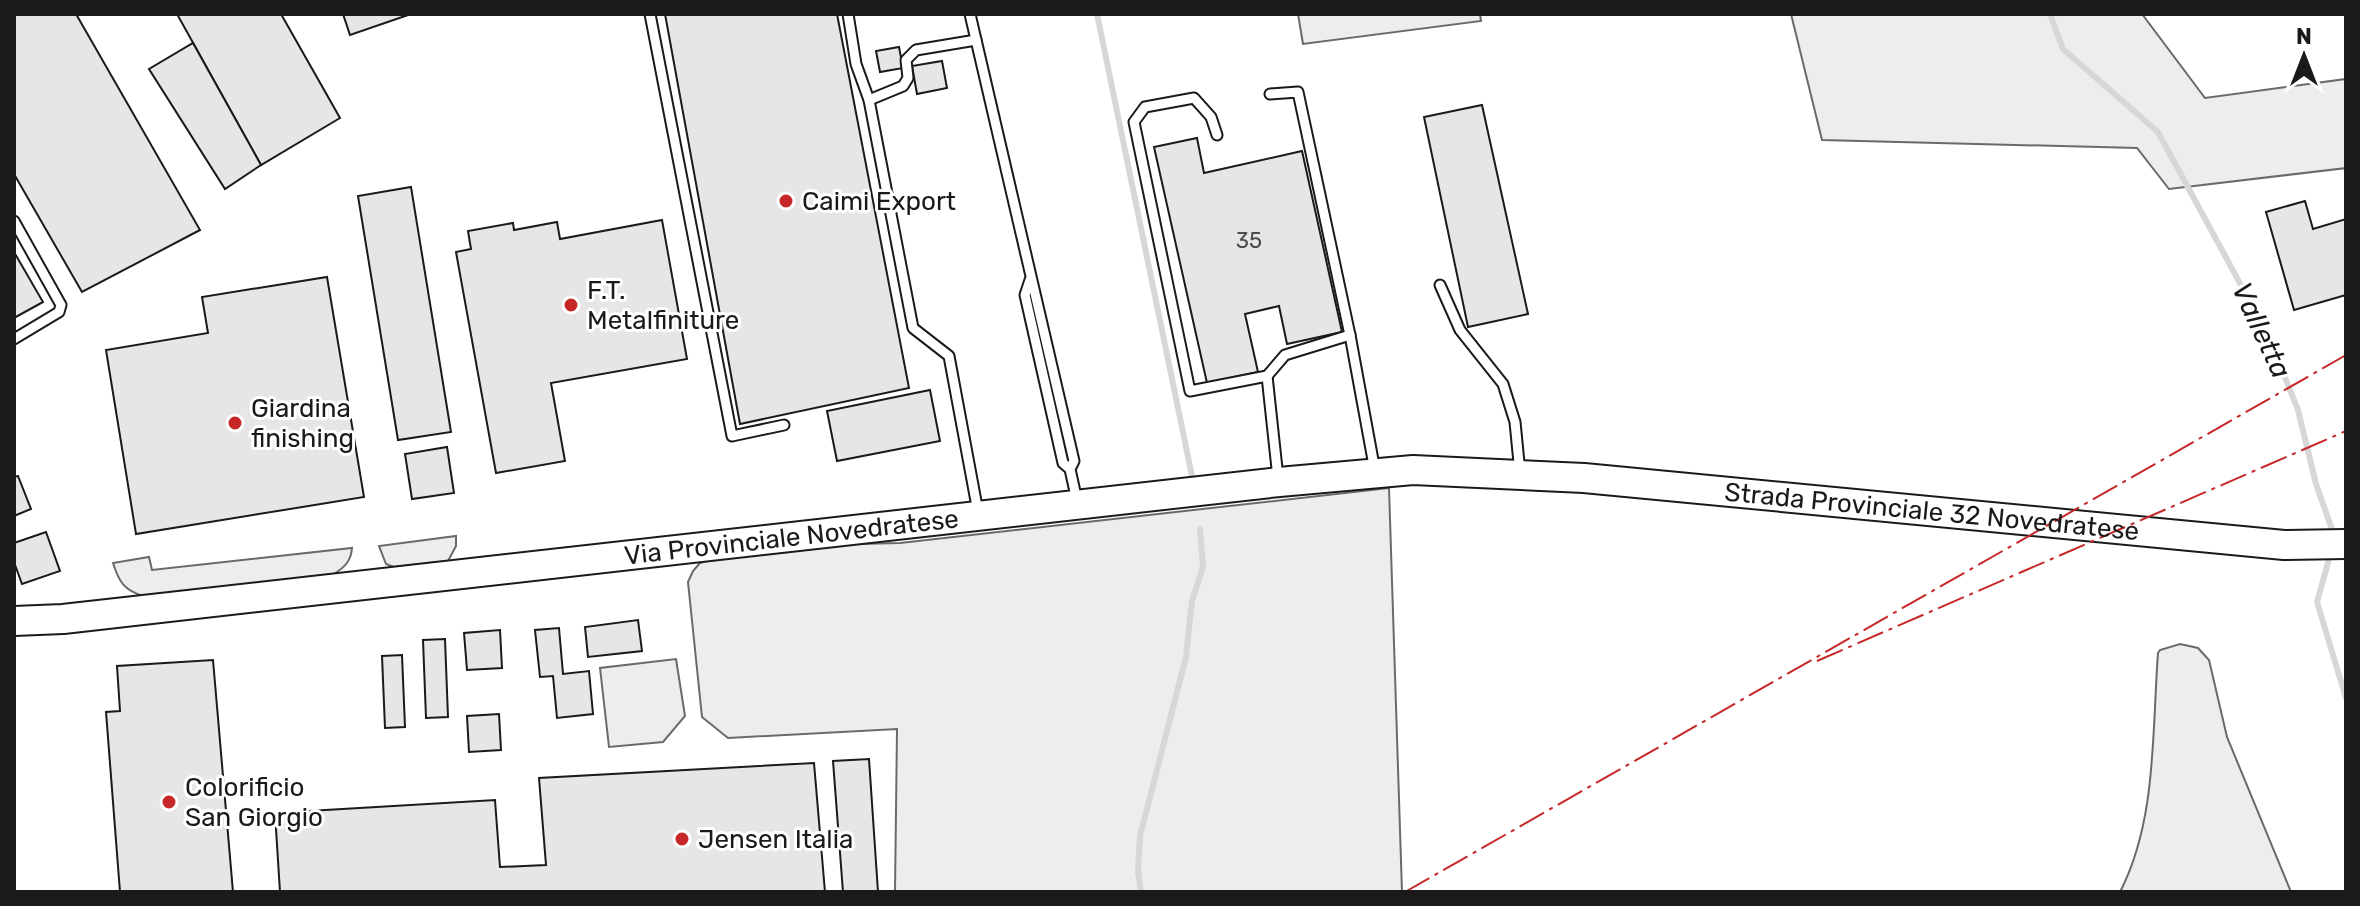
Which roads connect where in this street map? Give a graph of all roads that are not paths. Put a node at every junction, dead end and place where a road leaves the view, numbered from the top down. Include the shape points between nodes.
1 (650, 14) edge
2 (848, 14) edge
3 (970, 14) edge
4 (976, 40) junction
5 (1270, 94) dead end
6 (869, 100) junction
7 (1217, 135) dead end
8 (14, 221) edge
9 (1440, 285) dead end
10 (1350, 335) junction
11 (14, 339) edge
12 (1267, 376) junction
13 (784, 425) dead end
14 (1375, 473) junction
15 (1520, 474) junction
16 (1279, 482) junction
17 (1078, 505) junction
18 (978, 516) junction
19 (2346, 544) edge
20 (63, 619) junction
21 (14, 621) edge
22 (14, 635) edge

1 - 13 lane via 732,436
2 - 6 lane via 856,64
3 - 4 lane
4 - 6 lane via 916,50 906,60 908,78 903,86
4 - 17 lane via 1074,461 1070,469
5 - 10 lane via 1298,92
6 - 18 lane via 913,328 949,356
7 - 12 lane via 1211,117 1194,98 1145,107 1134,122 1190,391
8 - 11 lane via 61,305 59,312
9 - 15 lane via 1460,330 1503,384 1515,422
10 - 12 lane via 1285,355
10 - 14 lane
12 - 16 lane
14 - 15 main road, Via Provinciale Novedratese
14 - 16 main road, Via Provinciale Novedratese
15 - 19 main road, Strada Provinciale 32 Novedratese via 2284,545
16 - 17 main road, Via Provinciale Novedratese
17 - 18 main road, Via Provinciale Novedratese
18 - 20 main road, Via Provinciale Novedratese
20 - 21 main road, Via Provinciale Novedratese
20 - 22 main road, Via Provinciale Novedratese

